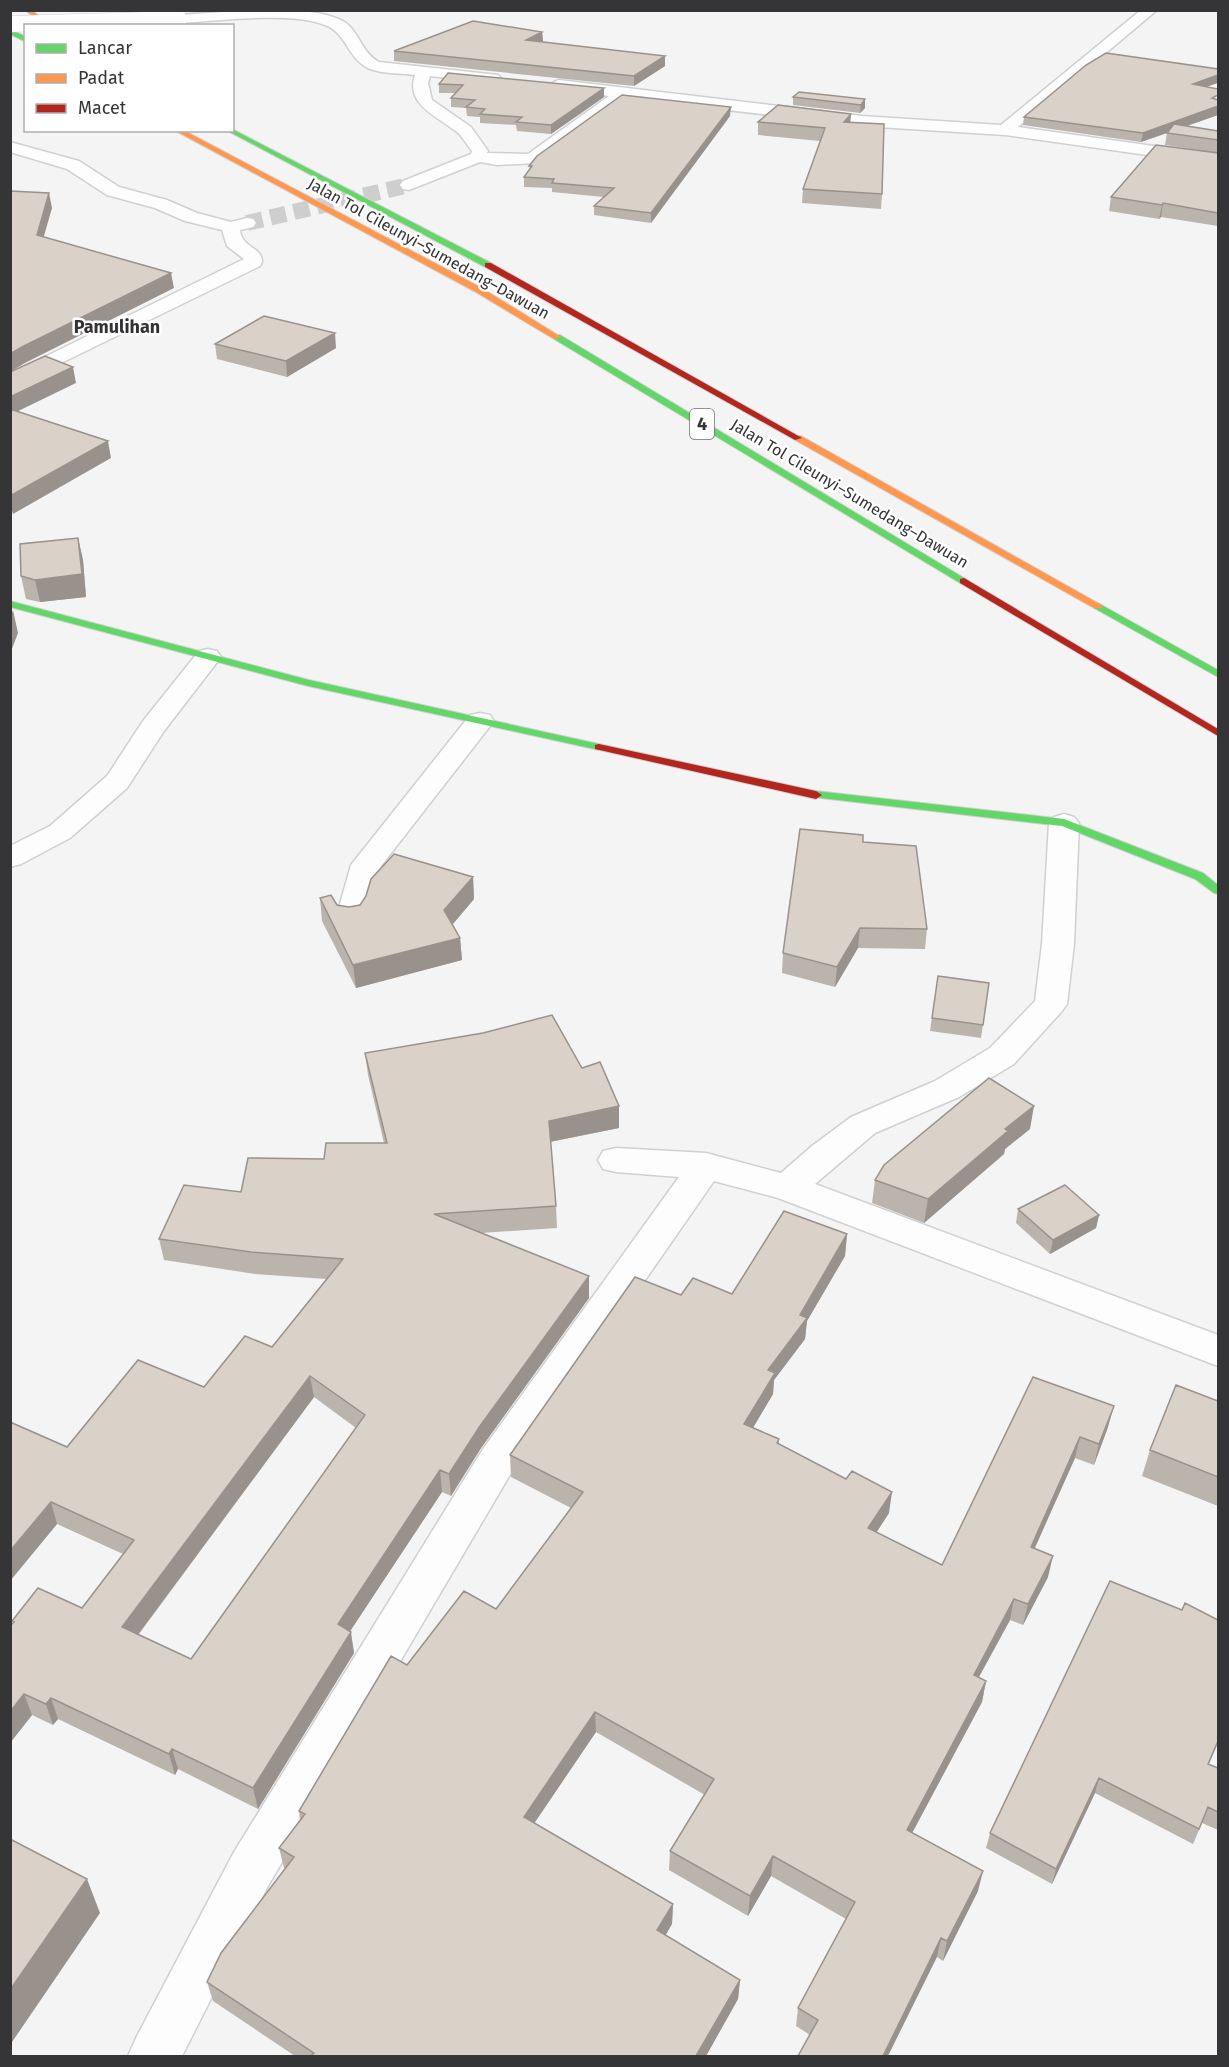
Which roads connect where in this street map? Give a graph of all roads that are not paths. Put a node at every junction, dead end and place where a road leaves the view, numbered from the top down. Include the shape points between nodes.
1 (27, 10) edge
2 (329, 10) edge
3 (1150, 10) edge
4 (311, 17) junction
5 (10, 24) edge
6 (47, 24) edge
7 (10, 31) edge
8 (24, 39) edge
9 (424, 71) junction
10 (507, 80) edge
11 (542, 83) edge
12 (624, 92) junction
13 (1005, 130) junction
14 (181, 132) edge
15 (233, 132) edge
16 (10, 147) edge
17 (478, 157) junction
18 (1218, 160) edge
19 (409, 185) tunnel mouth
20 (10, 382) edge
21 (10, 604) edge
22 (208, 657) junction
23 (1218, 674) edge
24 (480, 721) junction
25 (1218, 734) edge
26 (1064, 823) junction
27 (10, 858) edge
28 (1218, 890) edge
29 (351, 918) edge
30 (616, 1160) dead end
31 (706, 1166) junction
32 (789, 1188) junction
33 (1218, 1351) edge
34 (165, 2052) edge

1 - 6 main road
2 - 4 street
3 - 13 street
4 - 5 street, bridge
4 - 9 street via 338,24 364,61 375,66
7 - 8 main road
9 - 10 street
9 - 17 street via 420,83 426,103 465,130 480,151
11 - 12 street
12 - 13 street via 862,121
12 - 17 street via 532,159
13 - 18 street
14 - 25 main road, Jalan Tol Cileunyi–Sumedang–Dawuan / 4 via 477,289
15 - 23 main road, Jalan Tol Cileunyi–Sumedang–Dawuan / 4 via 504,273
16 - 20 street via 73,165 113,191 161,204 190,217 239,225 230,235 236,246 253,257 253,262
17 - 19 street
21 - 22 main road
22 - 24 main road
22 - 27 street via 153,727 117,782 60,832
24 - 26 main road via 831,798
24 - 29 street via 366,865
26 - 28 main road via 1199,876
26 - 32 street via 1051,1004 1002,1056 947,1089 863,1125
30 - 31 street
31 - 32 street
31 - 34 street via 496,1461 251,1869
32 - 33 street

